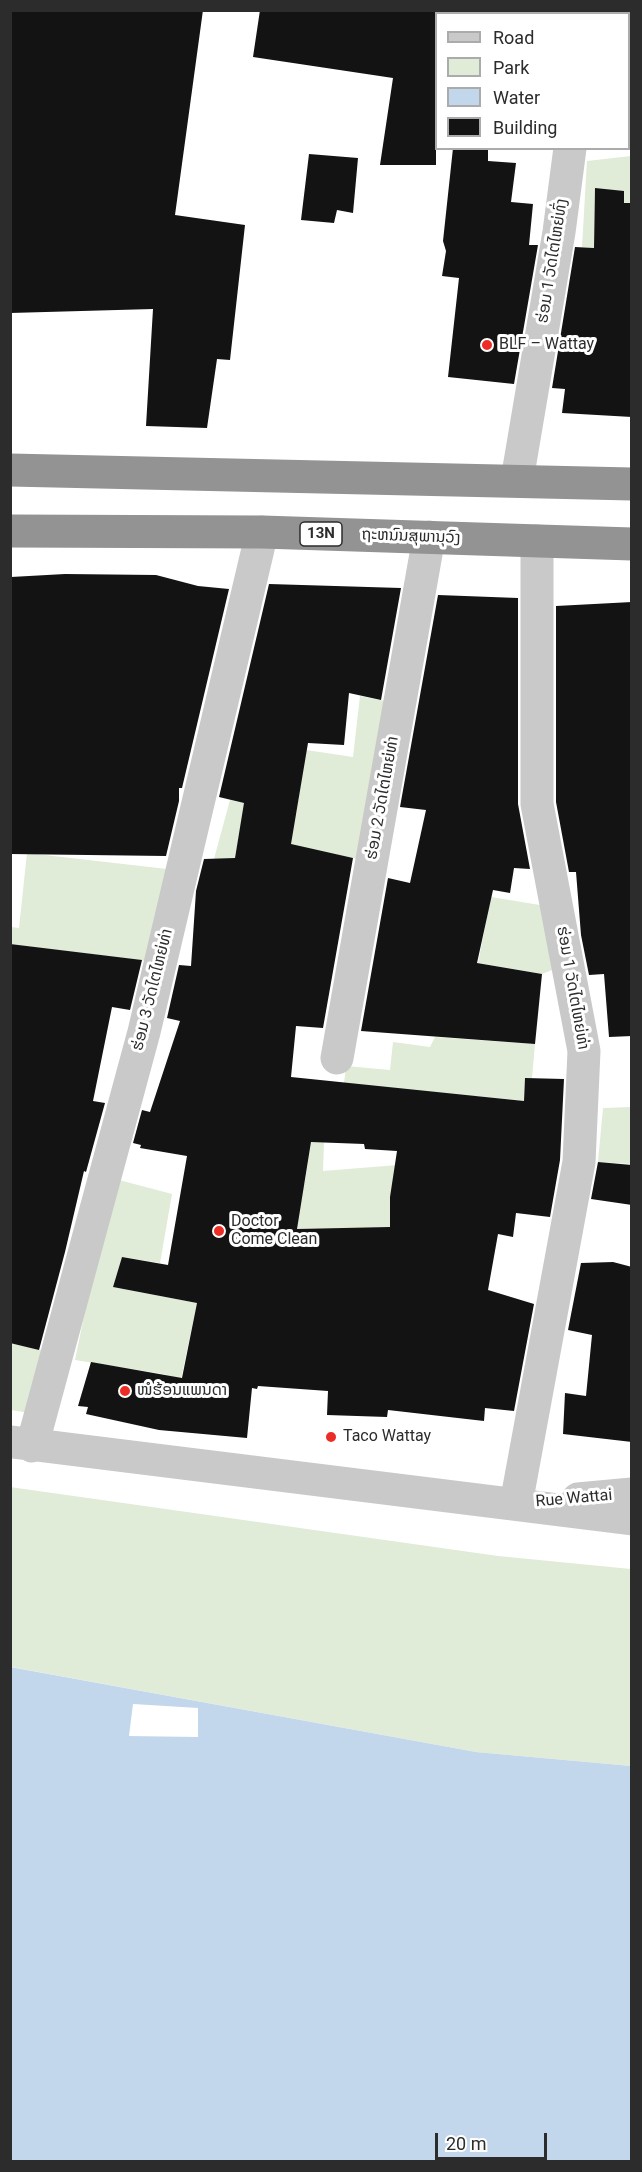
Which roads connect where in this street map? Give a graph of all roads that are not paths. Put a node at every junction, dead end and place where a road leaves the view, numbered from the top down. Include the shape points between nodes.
1 (570, 150) edge
2 (10, 470) edge
3 (517, 480) junction
4 (632, 484) edge
5 (10, 531) edge
6 (262, 532) junction
7 (429, 537) junction
8 (537, 541) junction
9 (632, 544) edge
10 (337, 1058) dead end
11 (21, 1444) edge
12 (632, 1494) edge
13 (516, 1504) junction
14 (632, 1519) edge

1 - 3 street, ຮ່ອມ 1 ວັດໄຕໄຫຍ່ທົ່ງ
2 - 3 highway
3 - 4 highway
5 - 6 highway, ຖະຫນົນສຸພານຸວົງ / 13N
6 - 7 highway, ຖະຫນົນສຸພານຸວົງ / 13N
6 - 11 street, ຮ່ອມ 3 ວັດໄຕໄຫຍ່ທ່າ via 144,1032
7 - 8 highway, ຖະຫນົນສຸພານຸວົງ / 13N
7 - 10 street, ຮ່ອມ 2 ວັດໄຕໄຫຍ່ທ່າ
8 - 9 highway, ຖະຫນົນສຸພານຸວົງ / 13N
8 - 13 street, ຮ່ອມ 1 ວັດໄຕໄຫຍ່ທ່າ via 537,804 584,1051 579,1162
11 - 13 street
12 - 13 street, Rue Wattai
13 - 14 street

